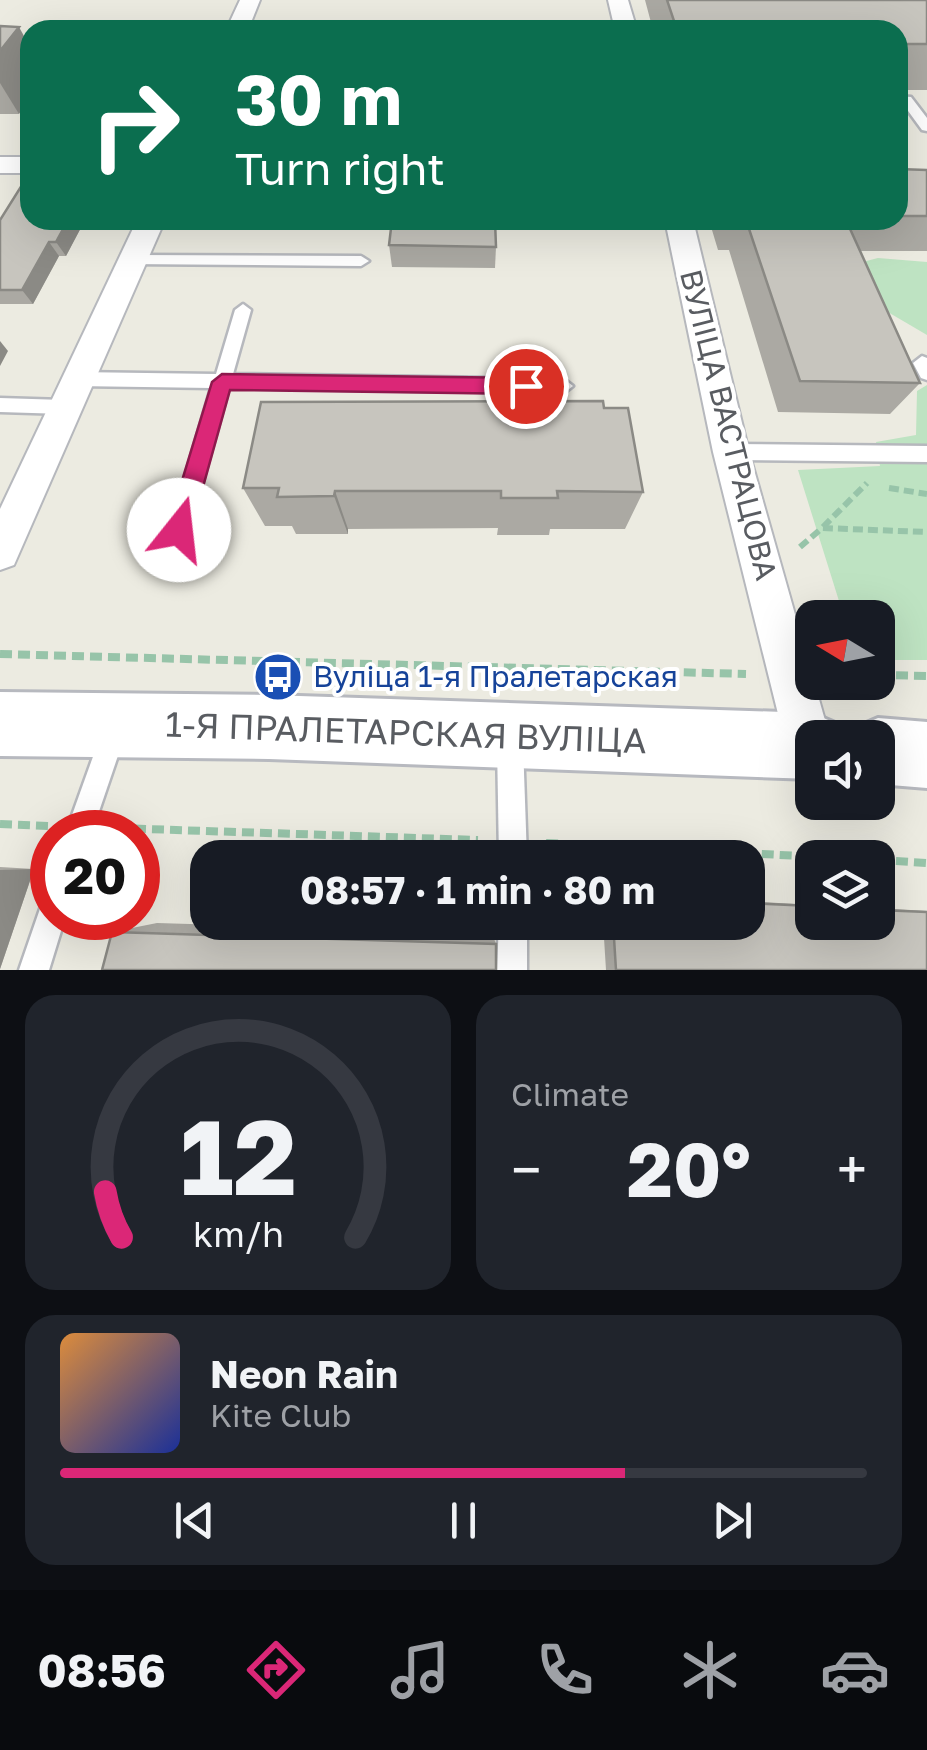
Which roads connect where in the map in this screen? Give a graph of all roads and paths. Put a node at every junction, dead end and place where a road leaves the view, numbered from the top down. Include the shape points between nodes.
1 (908, 106) edge
2 (927, 127) edge
3 (146, 230) edge
4 (681, 230) edge
5 (133, 260) junction
6 (362, 261) dead end
7 (243, 310) dead end
8 (222, 382) junction
9 (564, 386) dead end
10 (70, 393) junction
11 (0, 405) edge
12 (731, 452) junction
13 (891, 454) junction
14 (927, 454) edge
15 (822, 528) junction
16 (179, 530) dead end
17 (927, 532) edge
18 (0, 552) edge
19 (765, 577) junction
20 (0, 654) edge
21 (792, 674) junction
22 (895, 675) edge
23 (927, 676) edge
24 (804, 720) edge
25 (0, 724) edge
26 (116, 724) junction
27 (509, 738) junction
28 (795, 746) edge
29 (895, 752) edge
30 (927, 754) edge
31 (87, 810) edge
32 (0, 824) edge
33 (30, 826) edge
34 (160, 834) edge
35 (297, 840) edge
36 (514, 840) edge
37 (765, 856) edge
38 (795, 857) edge
39 (895, 861) edge
40 (927, 862) edge
41 (43, 940) edge
42 (513, 940) edge
43 (34, 970) edge
44 (512, 970) edge

1 - 2 lane
3 - 5 street
4 - 12 street, ВУЛІЦА ВАСТРАЦОВА
5 - 6 lane
5 - 10 street
7 - 8 lane
8 - 9 lane
8 - 10 lane
8 - 16 lane
10 - 11 lane
10 - 18 street
12 - 13 lane
12 - 19 street, ВУЛІЦА ВАСТРАЦОВА
13 - 14 lane
13 - 15 path
15 - 17 path
15 - 19 path
19 - 21 street, ВУЛІЦА ВАСТРАЦОВА
20 - 21 path
21 - 24 street, ВУЛІЦА ВАСТРАЦОВА
22 - 23 path
25 - 26 main road, 1-Я ПРАЛЕТАРСКАЯ ВУЛІЦА
26 - 27 main road, 1-Я ПРАЛЕТАРСКАЯ ВУЛІЦА
26 - 31 lane
27 - 28 main road, 1-Я ПРАЛЕТАРСКАЯ ВУЛІЦА
27 - 36 lane
29 - 30 main road
32 - 33 path
34 - 35 path
37 - 38 path
39 - 40 path
41 - 43 lane
42 - 44 lane

